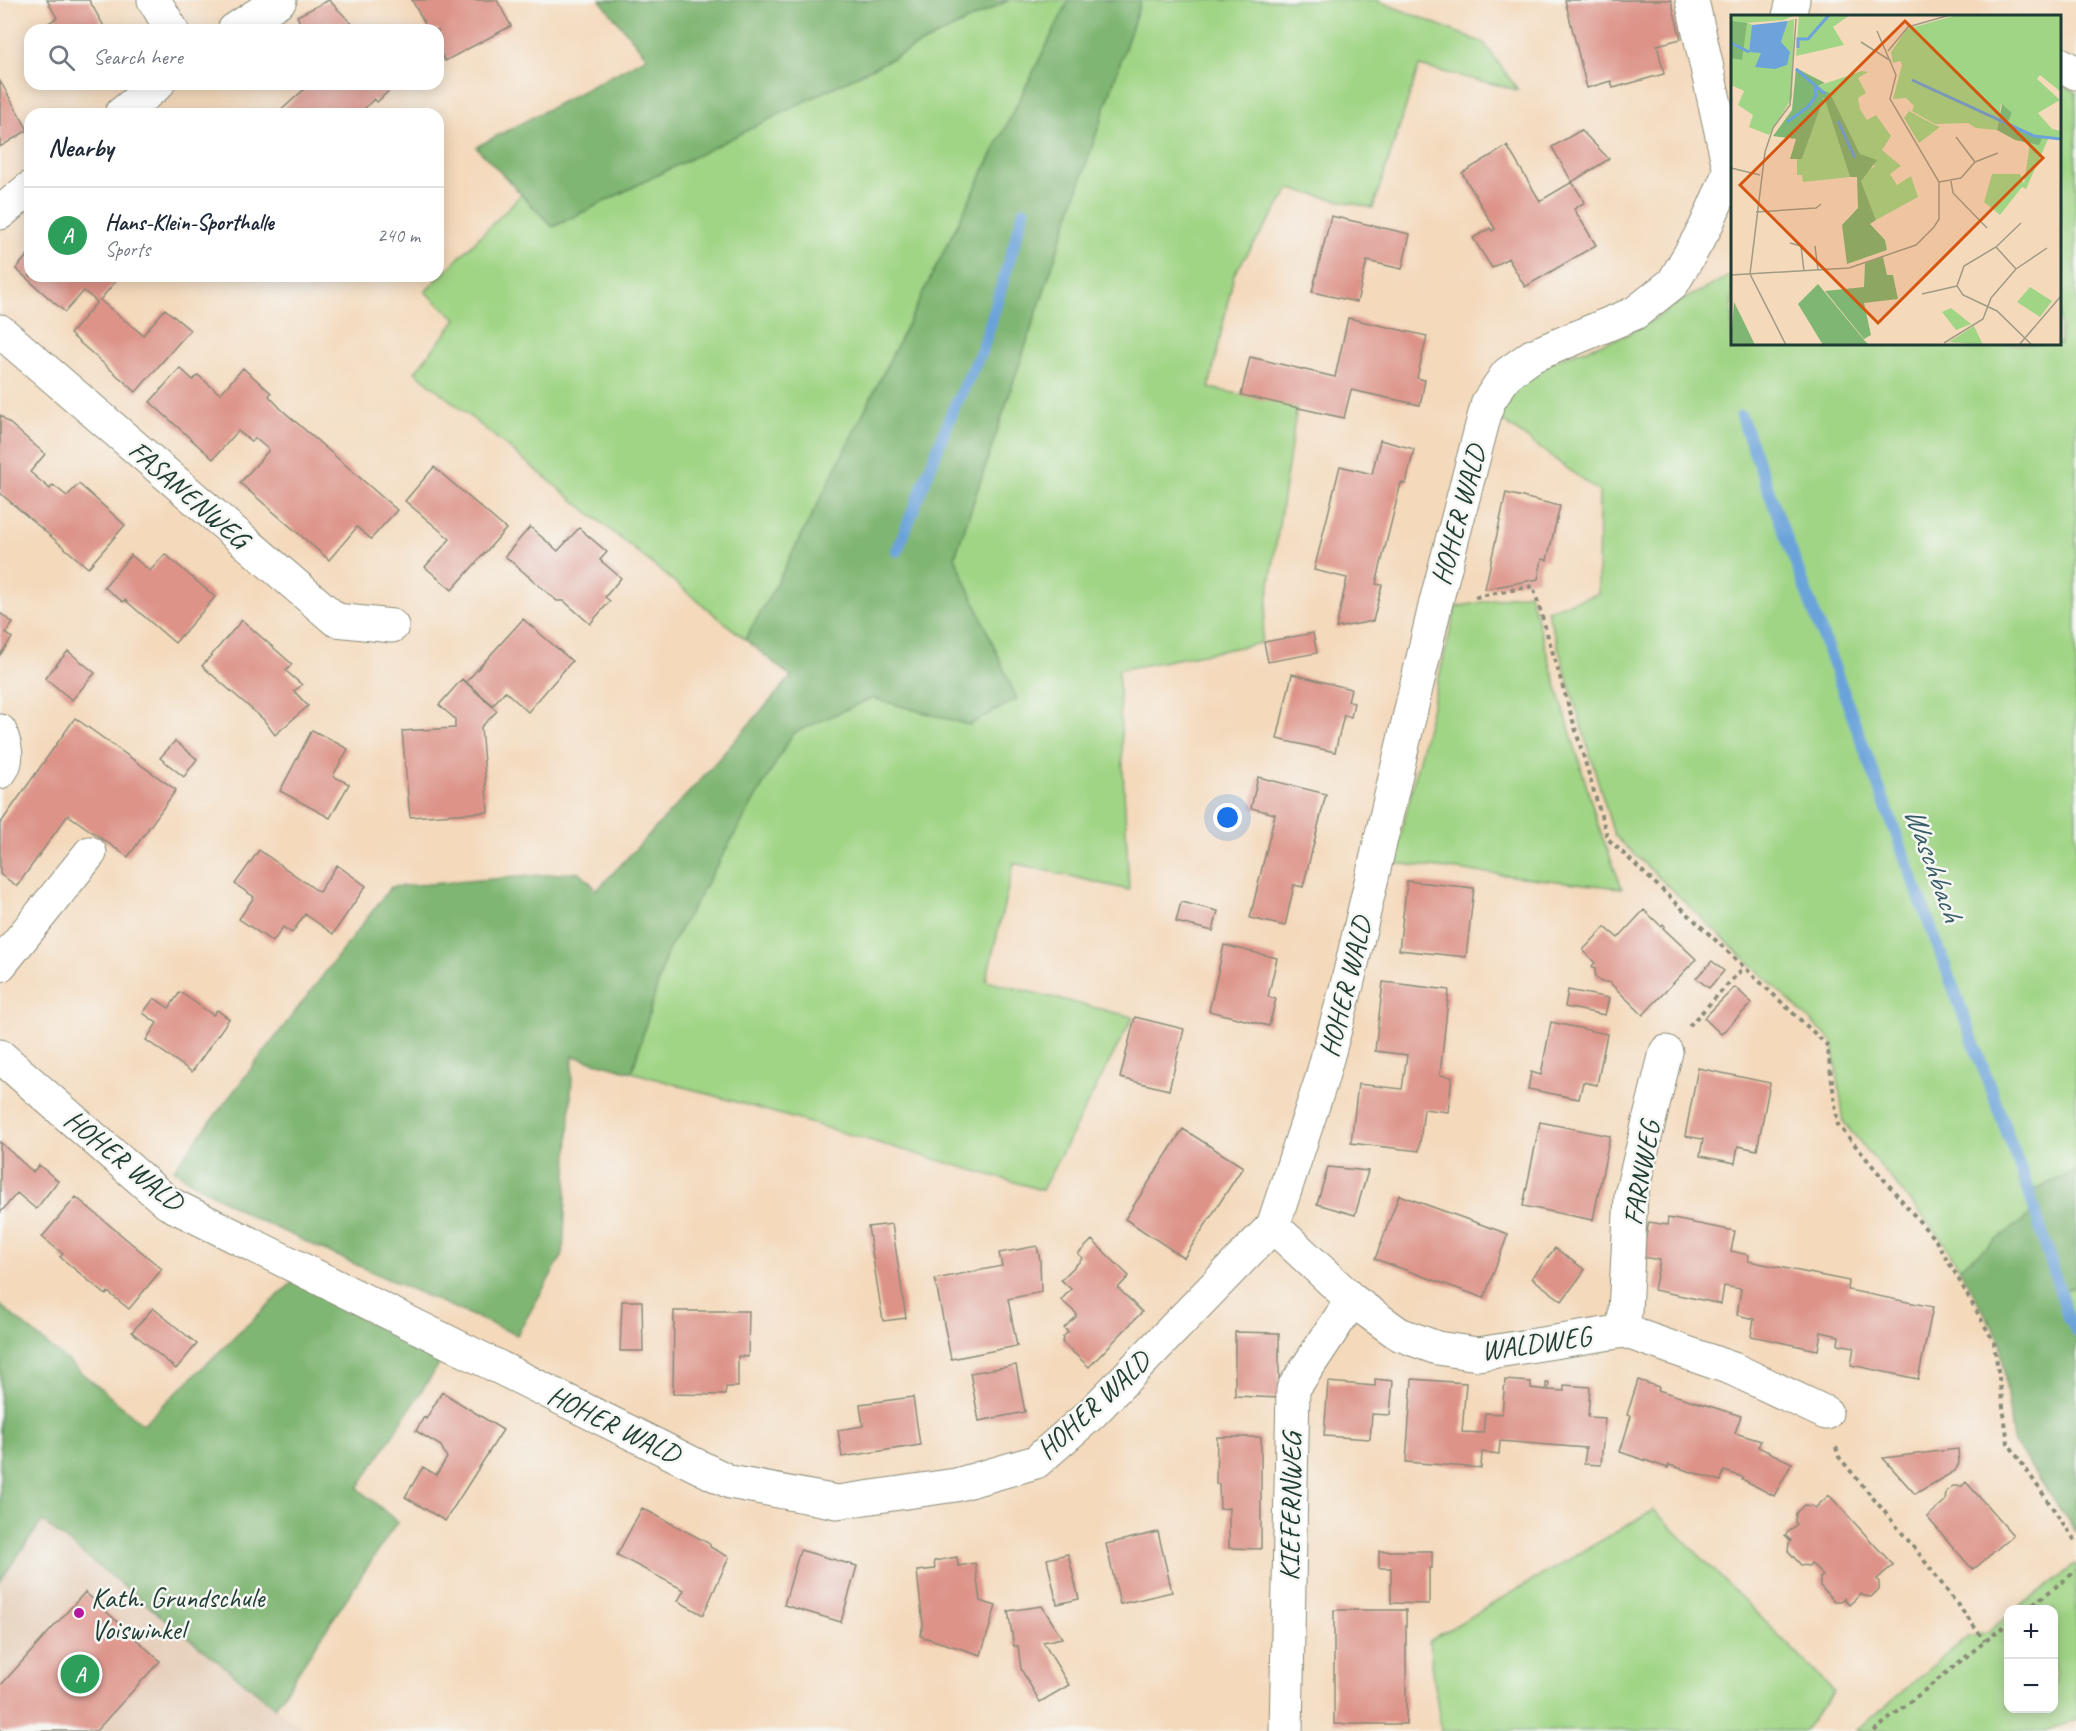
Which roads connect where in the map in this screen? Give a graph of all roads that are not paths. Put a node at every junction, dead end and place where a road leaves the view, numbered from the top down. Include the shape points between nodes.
1 (154, 0) edge
2 (280, 0) edge
3 (1692, 0) edge
4 (1793, 0) edge
5 (1789, 15) edge
6 (168, 24) edge
7 (243, 24) edge
8 (2061, 65) edge
9 (2076, 73) edge
10 (151, 90) edge
11 (128, 108) edge
12 (1731, 169) edge
13 (24, 193) edge
14 (0, 213) edge
15 (0, 331) edge
16 (392, 626) dead end
17 (0, 731) edge
18 (0, 772) edge
19 (90, 853) dead end
20 (0, 965) edge
21 (1666, 1052) road end
22 (0, 1056) edge
23 (1273, 1226) junction
24 (1352, 1300) junction
25 (1624, 1331) junction
26 (1826, 1413) road end
27 (1286, 1731) edge

1 - 6 street
2 - 7 street
3 - 12 street
4 - 5 street
8 - 9 street
10 - 11 street
12 - 23 street, HOHER WALD via 1705,228 1673,283 1635,313 1532,356 1508,374 1488,402 1436,602 1347,985 1321,1081
13 - 14 street
15 - 16 street, FASANENWEG via 336,620
17 - 18 street via 6,747 5,766
19 - 20 street
21 - 25 street, FARNWEG via 1631,1195
22 - 23 street, HOHER WALD via 168,1203 730,1482 837,1502 956,1485 1036,1462 1091,1414
23 - 24 street, WALDWEG
24 - 25 street, WALDWEG via 1399,1334 1437,1348 1478,1354
24 - 27 street, KIEFERNWEG via 1293,1389
25 - 26 street, WALDWEG via 1733,1369

